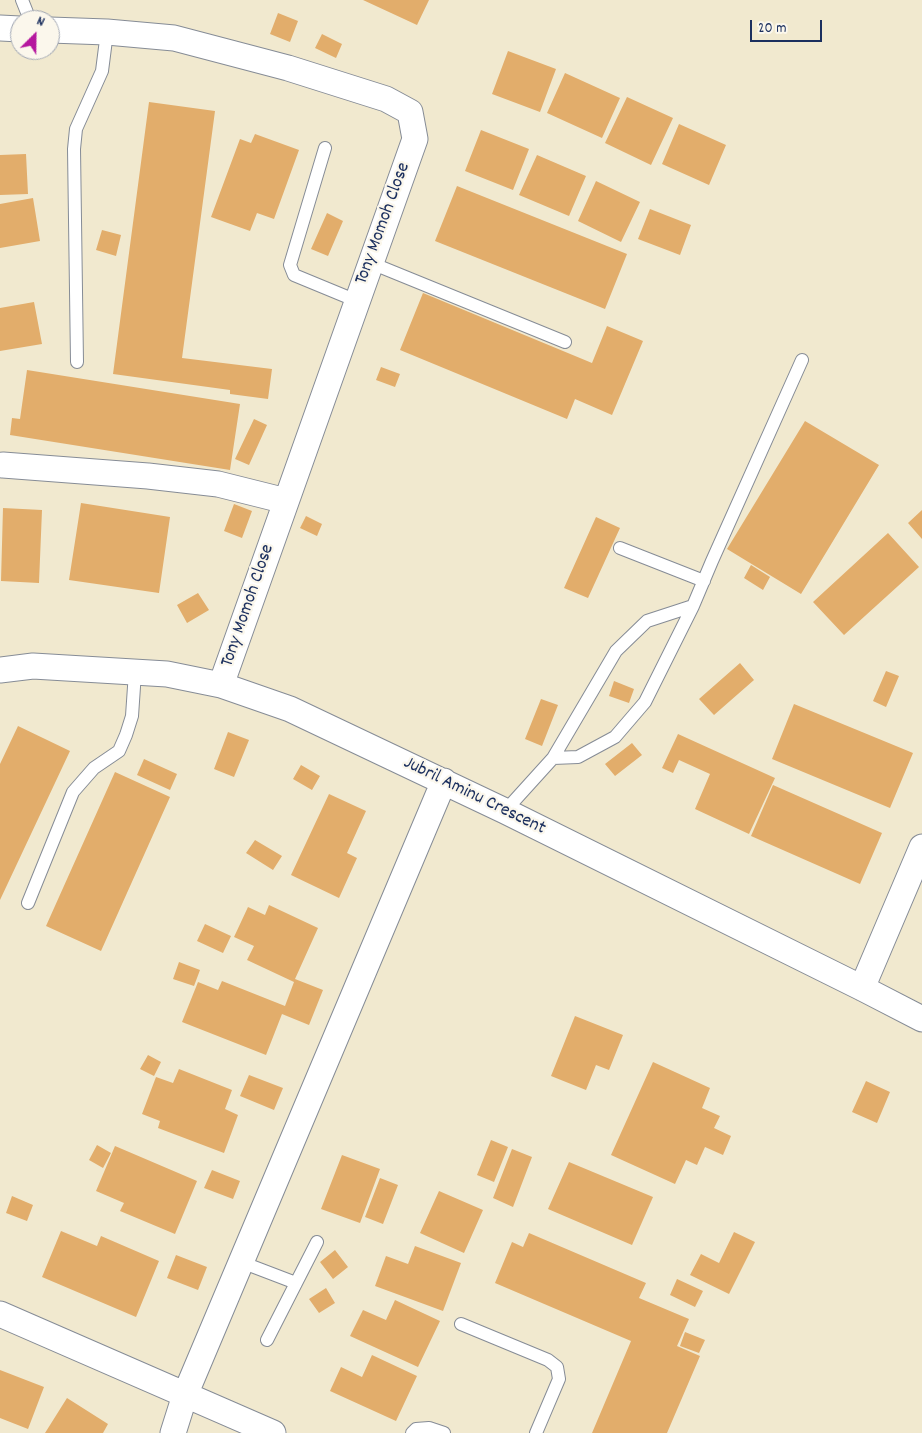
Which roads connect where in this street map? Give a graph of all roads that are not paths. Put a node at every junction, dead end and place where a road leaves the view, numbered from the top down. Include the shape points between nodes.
1 (60, 30) edge
2 (107, 32) junction
3 (325, 148) dead end
4 (370, 263) junction
5 (357, 301) junction
6 (565, 342) dead end
7 (802, 360) dead end
8 (77, 362) dead end
9 (3, 465) dead end
10 (286, 501) junction
11 (620, 548) dead end
12 (704, 581) junction
13 (693, 606) junction
14 (0, 670) edge
15 (135, 672) junction
16 (221, 685) junction
17 (553, 758) junction
18 (444, 781) junction
19 (505, 811) junction
20 (922, 847) edge
21 (28, 903) dead end
22 (862, 988) junction
23 (922, 1019) edge
24 (316, 1242) dead end
25 (241, 1262) junction
26 (296, 1283) junction
27 (0, 1314) edge
28 (461, 1324) dead end
29 (267, 1340) dead end
30 (185, 1395) junction
31 (174, 1433) edge
32 (272, 1433) edge
33 (412, 1433) edge
34 (444, 1433) edge
35 (536, 1433) edge

1 - 2 street, Tony Momoh Close
2 - 4 street, Tony Momoh Close via 174,38 386,99 410,112 414,139
2 - 8 lane via 102,71 76,129 74,149
3 - 5 lane via 290,265 294,275
4 - 5 street, Tony Momoh Close
4 - 6 lane
5 - 10 street, Tony Momoh Close
7 - 12 lane
9 - 10 street via 218,484
10 - 16 street, Tony Momoh Close
11 - 12 lane
12 - 13 lane
13 - 17 lane via 647,621 616,650
13 - 17 lane via 645,702 614,737 578,757
14 - 15 street, Jubril Aminu Crescent via 33,666
15 - 16 street, Jubril Aminu Crescent via 167,674
15 - 21 lane via 132,716 126,735 119,750 94,768 73,792
16 - 18 street, Jubril Aminu Crescent via 290,709
17 - 19 lane
18 - 19 street, Jubril Aminu Crescent
18 - 25 street
19 - 22 street, Jubril Aminu Crescent
20 - 22 street
22 - 23 street, Jubril Aminu Crescent
24 - 26 lane
25 - 26 lane
25 - 30 street
26 - 29 lane
27 - 30 street
28 - 35 lane via 548,1360 557,1367 559,1380
30 - 31 street
30 - 32 street
33 - 34 lane via 416,1429 429,1428

